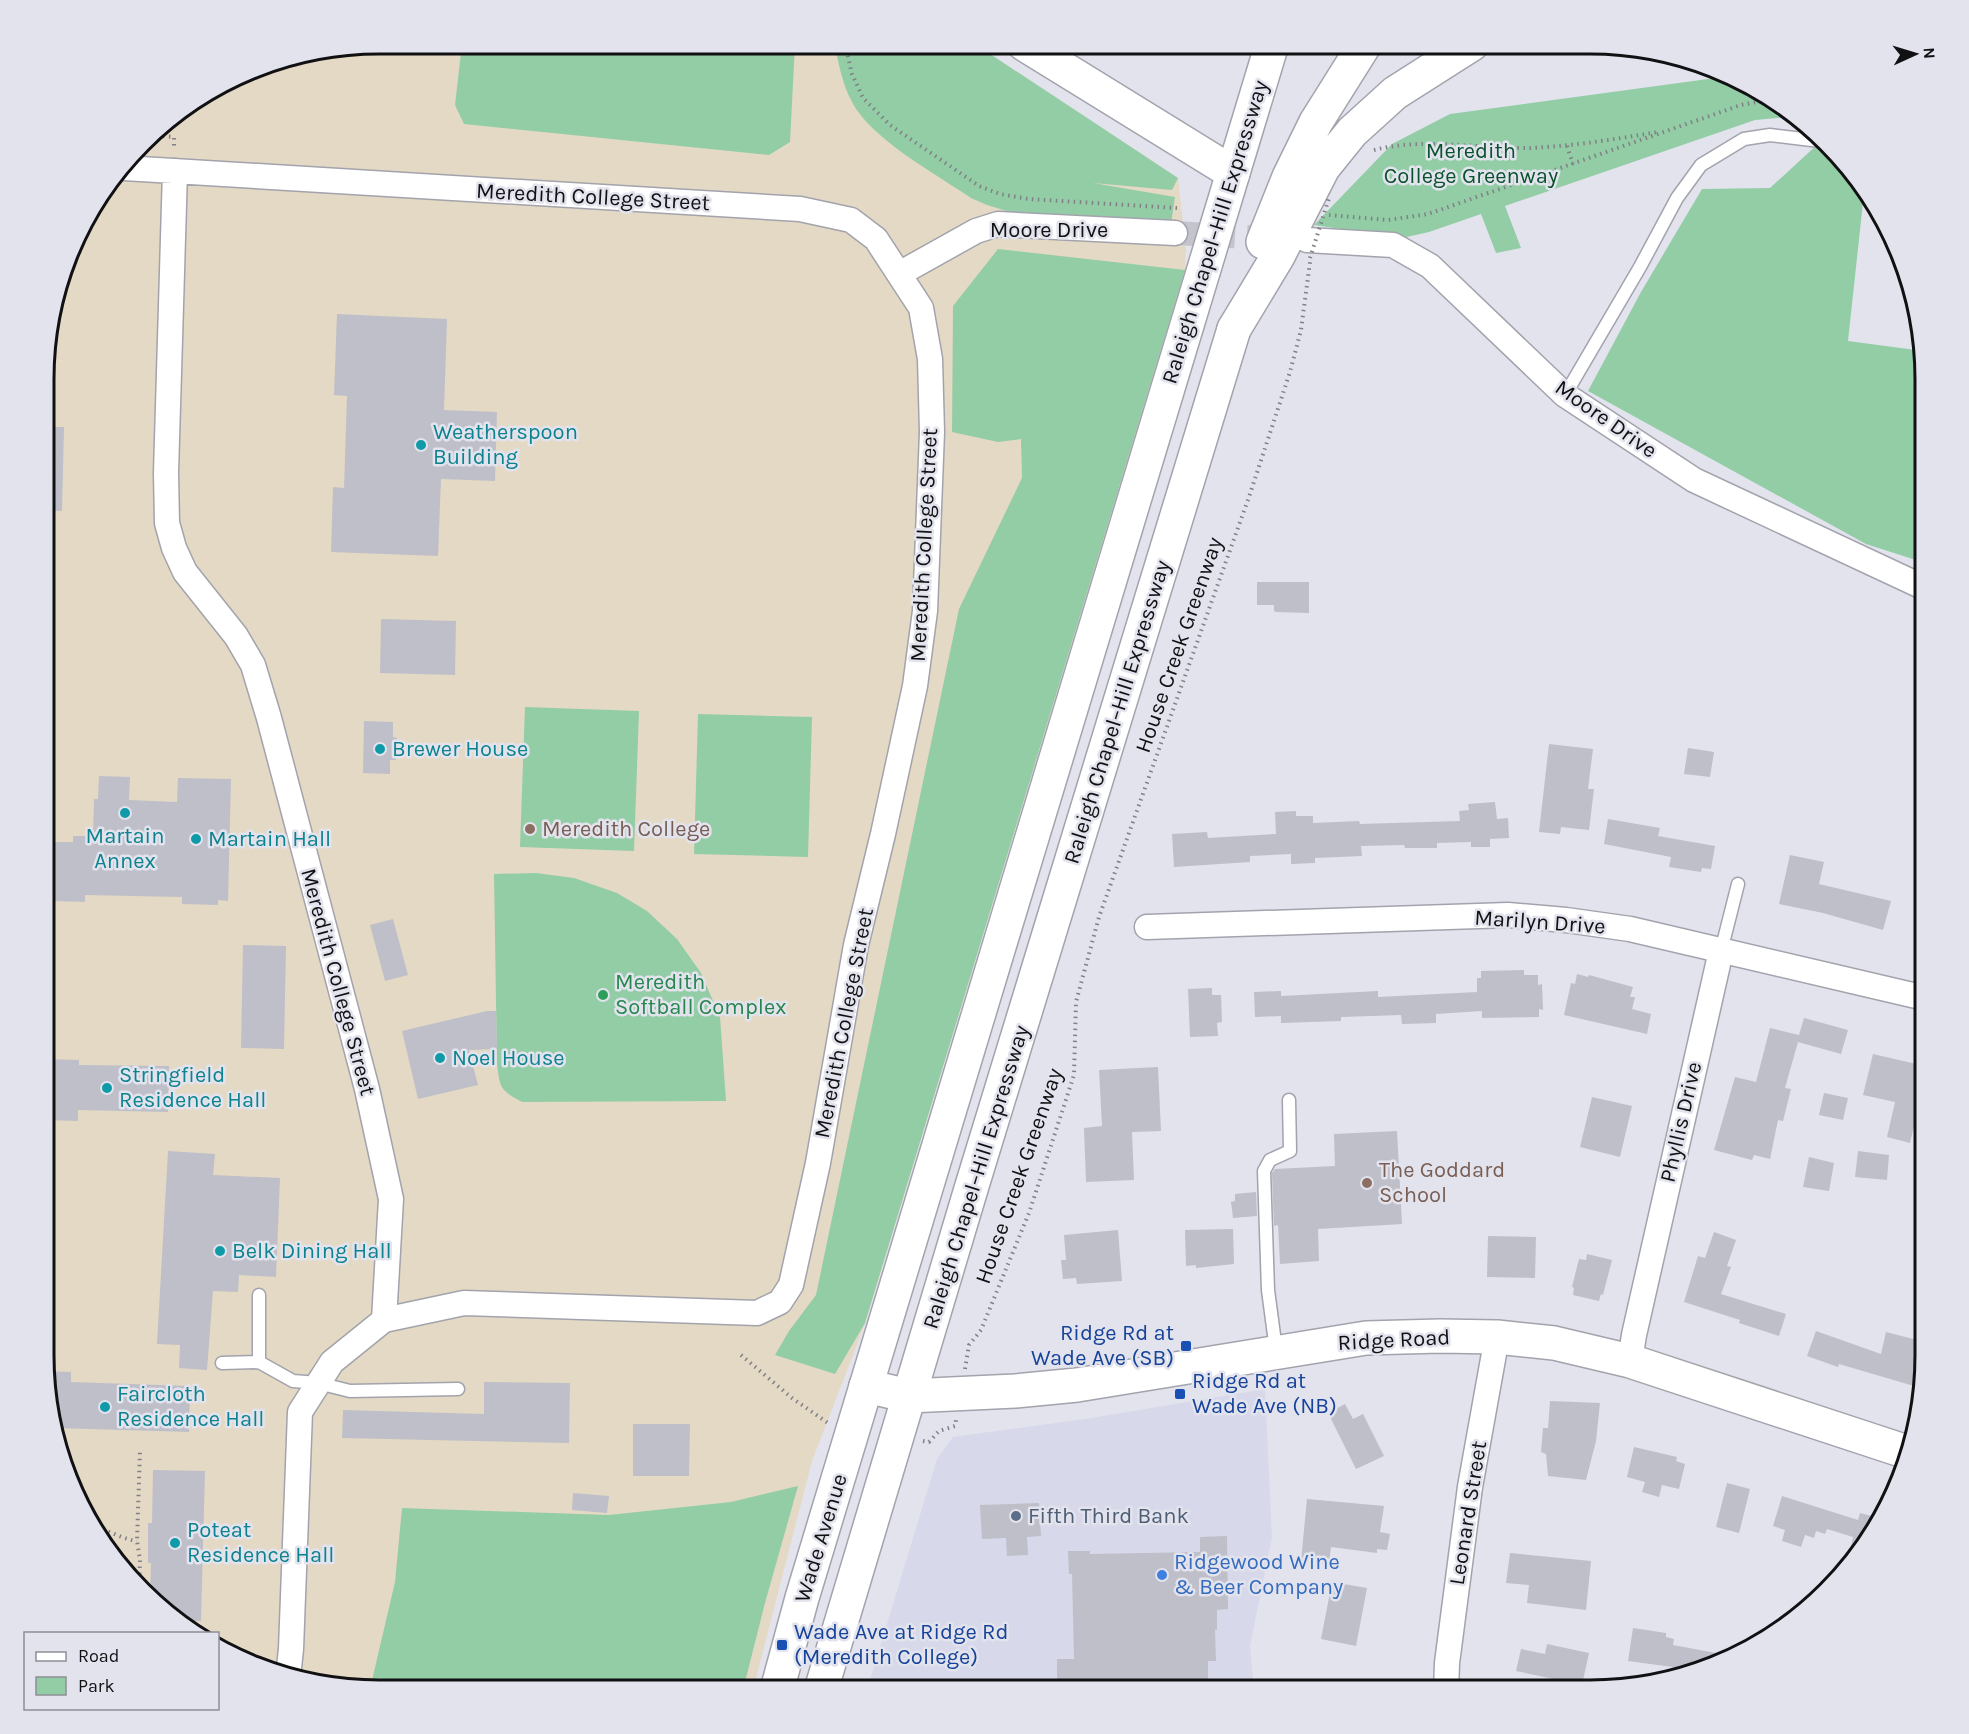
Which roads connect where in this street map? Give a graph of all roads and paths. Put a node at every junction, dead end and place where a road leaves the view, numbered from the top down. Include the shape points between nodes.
1 (847, 54) edge
2 (1040, 54) edge
3 (1269, 54) edge
4 (1359, 54) edge
5 (1456, 54) edge
6 (1758, 102) edge
7 (1668, 130) junction
8 (1809, 140) edge
9 (1567, 146) junction
10 (1368, 152) dead end
11 (1573, 164) junction
12 (132, 168) edge
13 (175, 171) junction
14 (1233, 173) junction
15 (1332, 191) dead end
16 (1177, 208) dead end
17 (1317, 214) dead end
18 (1175, 233) tunnel mouth
19 (1309, 249) junction
20 (899, 274) junction
21 (1234, 329) junction
22 (1565, 394) junction
23 (1915, 583) edge
24 (1738, 884) dead end
25 (1147, 927) dead end
26 (1721, 951) junction
27 (1915, 996) edge
28 (1289, 1100) dead end
29 (259, 1295) dead end
30 (384, 1320) junction
31 (1497, 1337) junction
32 (969, 1345) dead end
33 (1276, 1352) junction
34 (741, 1355) dead end
35 (1630, 1361) junction
36 (259, 1362) junction
37 (222, 1363) dead end
38 (318, 1383) junction
39 (866, 1386) junction
40 (458, 1389) dead end
41 (909, 1396) junction
42 (833, 1426) dead end
43 (955, 1426) dead end
44 (929, 1442) dead end
45 (140, 1450) dead end
46 (1901, 1450) edge
47 (106, 1530) edge
48 (137, 1541) junction
49 (139, 1574) edge
50 (289, 1667) edge
51 (780, 1680) edge
52 (824, 1680) edge
53 (1446, 1680) edge

1 - 16 path via 863,98 890,125 979,186 1029,199
2 - 14 main road
3 - 14 main road, Raleigh Chapel–Hill Expressway
4 - 21 main road, Raleigh Chapel–Hill Expressway via 1316,122 1288,177
5 - 21 main road via 1395,93 1352,132 1323,168 1278,256
6 - 7 path
7 - 9 path
7 - 11 path
8 - 22 lane via 1770,135 1744,139 1701,165 1677,198
9 - 10 path via 1412,144
9 - 11 path
11 - 17 path via 1415,217 1388,220
12 - 13 street, Meredith College Street
13 - 20 street, Meredith College Street via 800,209 851,220 876,239
13 - 30 street, Meredith College Street via 167,523 185,572 230,628 253,665 269,718 367,1089 391,1199
14 - 39 main road, Raleigh Chapel–Hill Expressway
15 - 19 path, House Creek Greenway, bridge
18 - 20 street, Moore Drive via 998,224 975,231
19 - 22 street, Moore Drive via 1393,245 1430,266
19 - 32 path, House Creek Greenway via 1301,330 1290,372 1099,917 1076,1002 1074,1075 1017,1243 981,1330
20 - 30 street, Meredith College Street via 921,308 930,359 932,432 925,610 915,686 856,945 818,1162 791,1285 780,1302 757,1313 464,1302
21 - 41 main road, Raleigh Chapel–Hill Expressway
22 - 23 street, Moore Drive via 1694,480
24 - 26 lane, Phyllis Drive
25 - 26 street, Marilyn Drive via 1508,915 1630,929
26 - 27 street, Marilyn Drive
26 - 35 street, Phyllis Drive
28 - 33 lane via 1290,1151 1270,1160 1264,1171 1268,1290
29 - 36 lane
30 - 38 street, Meredith College Street via 332,1362
31 - 33 main road, Ridge Road via 1372,1337
31 - 35 main road, Ridge Road via 1554,1343
31 - 53 street, Leonard Street via 1470,1487
33 - 41 main road, Ridge Road via 1077,1385
34 - 42 path
35 - 46 main road, Ridge Road
36 - 37 lane
36 - 38 lane via 293,1381
38 - 40 lane via 350,1391
38 - 50 street, Meredith College Street via 300,1412
39 - 41 main road, Ridge Road
39 - 51 main road, Wade Avenue
41 - 52 main road, Wade Avenue
43 - 44 path via 939,1431
45 - 48 path
47 - 48 path via 125,1540
48 - 49 path

